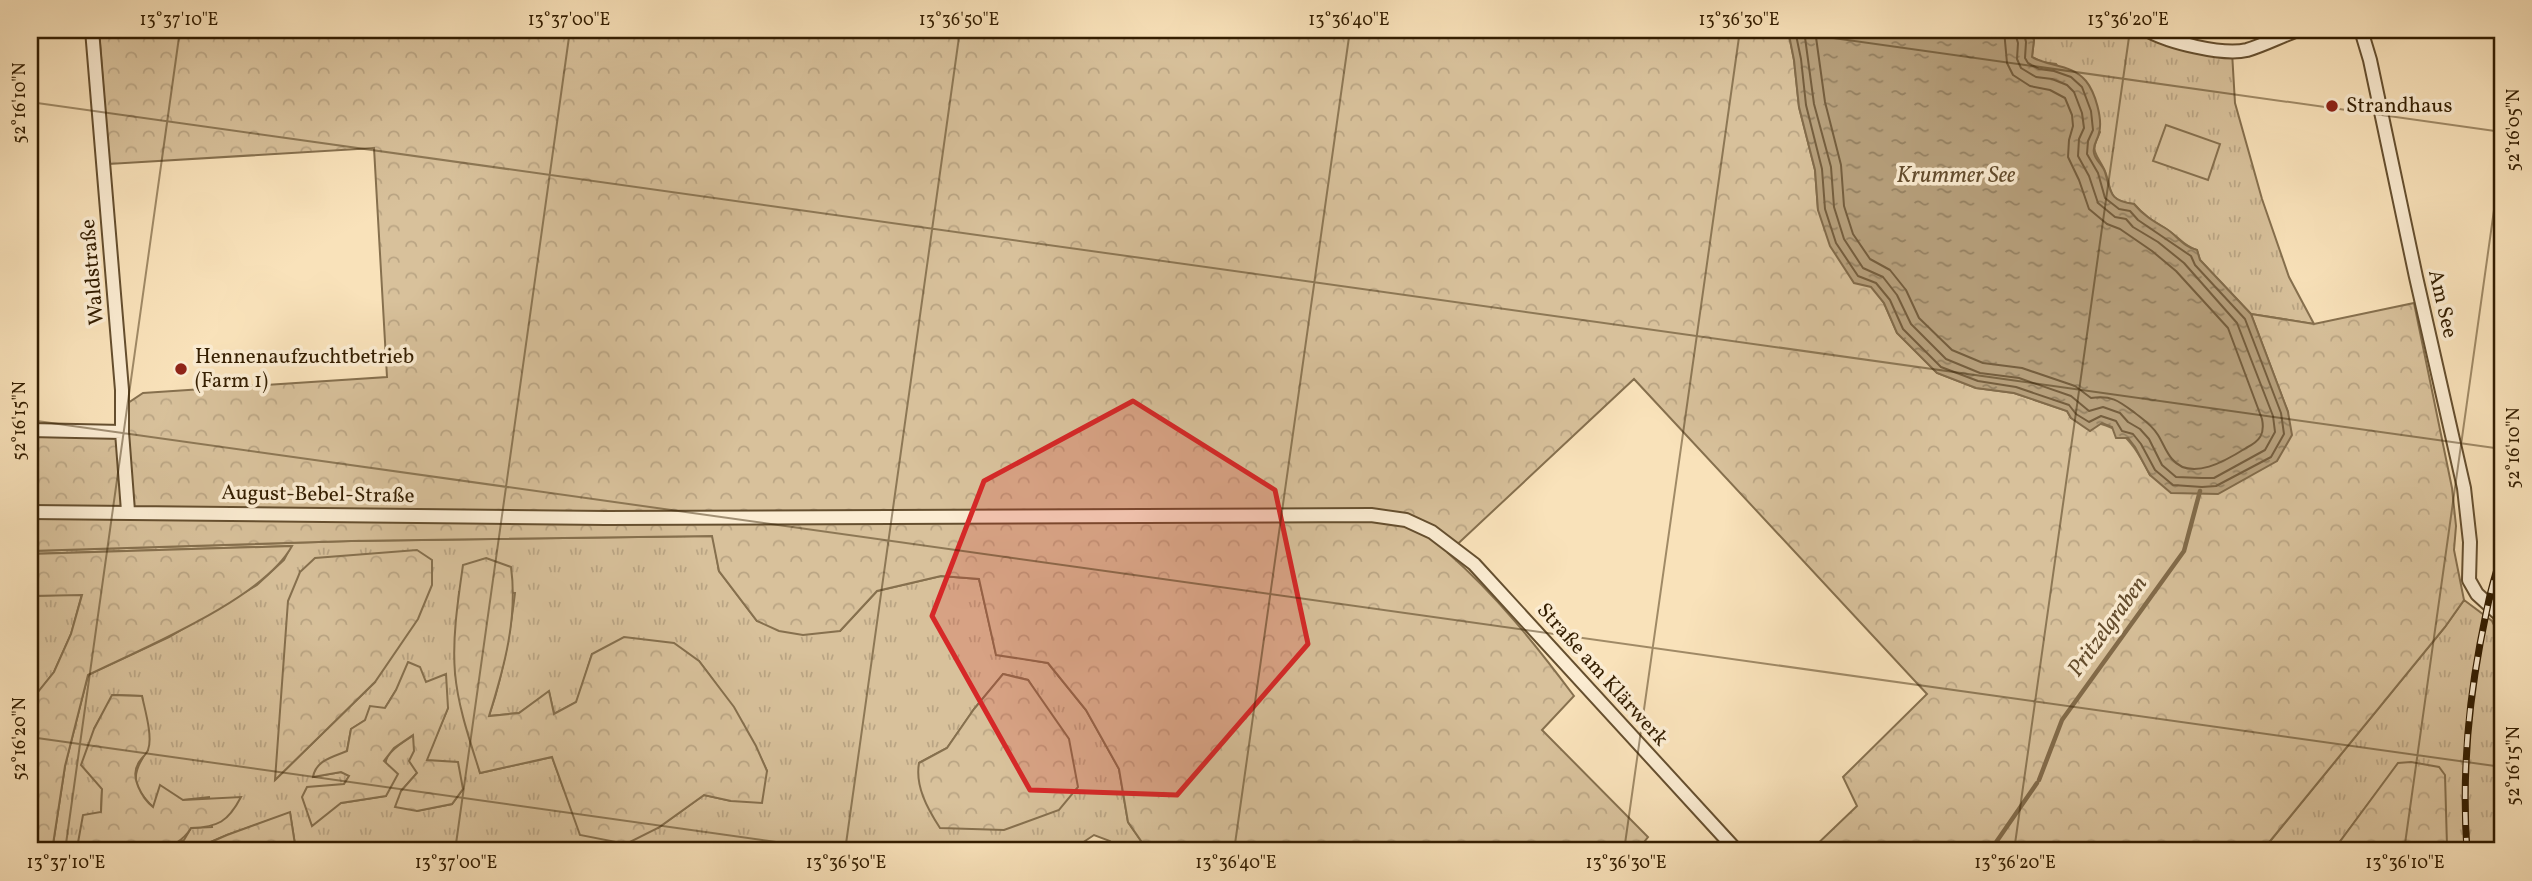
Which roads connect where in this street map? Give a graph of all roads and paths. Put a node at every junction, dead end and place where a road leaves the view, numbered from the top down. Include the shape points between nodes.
1 (92, 30) edge
2 (2147, 30) edge
3 (2298, 30) edge
4 (2361, 30) edge
5 (30, 430) edge
6 (122, 432) junction
7 (30, 512) edge
8 (128, 512) junction
9 (1432, 532) joint
10 (2501, 616) edge
11 (1737, 851) edge

1 - 6 street, Waldstraße
2 - 3 street via 2181,43 2232,52
4 - 10 street, Am See via 2464,488 2469,580
5 - 6 street
6 - 8 street, Waldstraße
7 - 8 street, August-Bebel-Straße
8 - 9 street, August-Bebel-Straße via 606,517 1371,515 1406,520
9 - 11 street, Straße am Klärwerk via 1474,564

